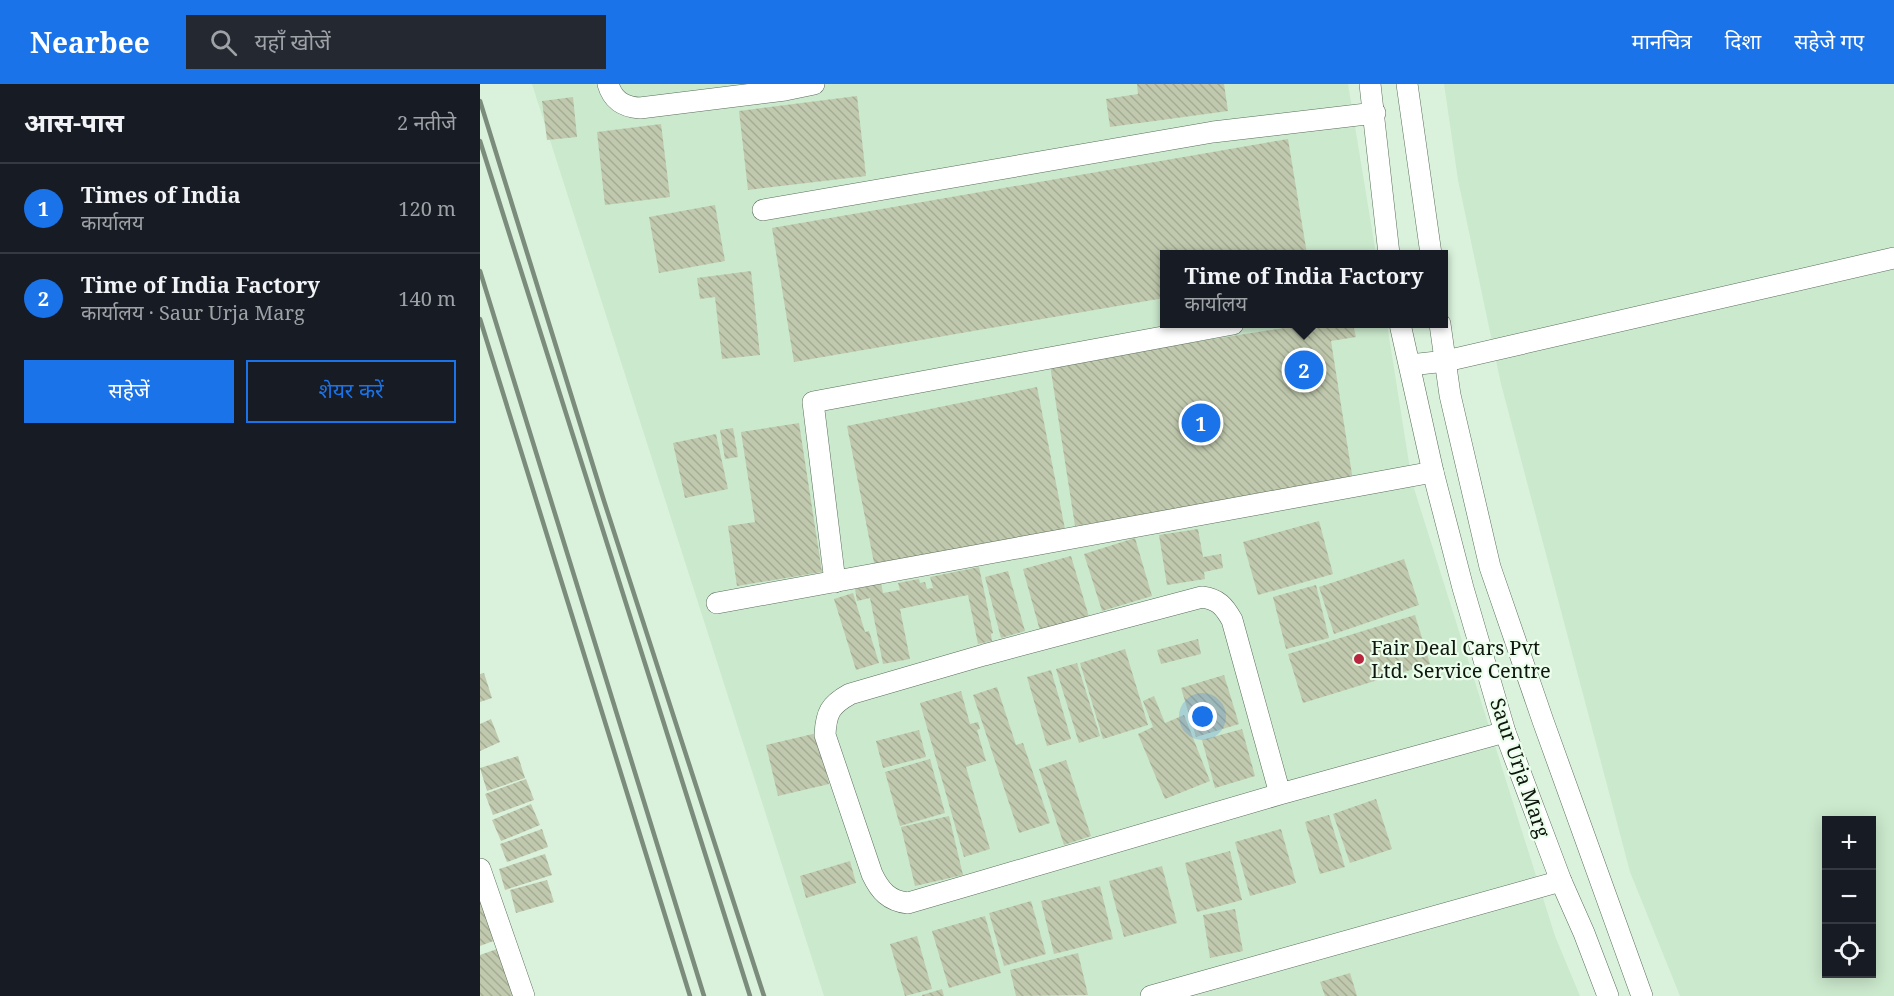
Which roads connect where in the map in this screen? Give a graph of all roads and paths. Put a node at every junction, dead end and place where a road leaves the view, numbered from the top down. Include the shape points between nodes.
1 (608, 84) edge
2 (814, 84) edge
3 (1370, 84) edge
4 (1407, 84) edge
5 (1375, 113) junction
6 (763, 210) dead end
7 (1389, 250) edge
8 (1430, 250) edge
9 (1894, 258) edge
10 (1211, 328) edge
11 (1401, 328) edge
12 (1441, 328) edge
13 (1446, 361) junction
14 (1410, 365) junction
15 (1433, 472) junction
16 (835, 582) junction
17 (717, 603) dead end
18 (1504, 732) junction
19 (1280, 794) junction
20 (480, 869) edge
21 (1561, 881) junction
22 (525, 996) edge
23 (1151, 996) edge
24 (1608, 996) edge
25 (1642, 996) edge

1 - 2 street via 616,100 640,108
3 - 5 street
4 - 8 street
5 - 6 street via 1213,132
5 - 7 street
9 - 13 street
10 - 16 street via 813,402
11 - 14 street, Saur Urja Marg
12 - 13 street, Saur Urja Marg
13 - 14 street
13 - 25 street, Saur Urja Marg via 1450,395 1490,567
14 - 15 street, Saur Urja Marg
15 - 16 street
15 - 18 street, Saur Urja Marg
16 - 17 street
18 - 19 street
18 - 21 street, Saur Urja Marg
19 - 19 street via 1232,620 1215,599 1202,597 850,694 839,699 826,719 825,735 872,874 887,897 897,902 908,903
20 - 22 street
21 - 23 street
21 - 24 street, Saur Urja Marg

